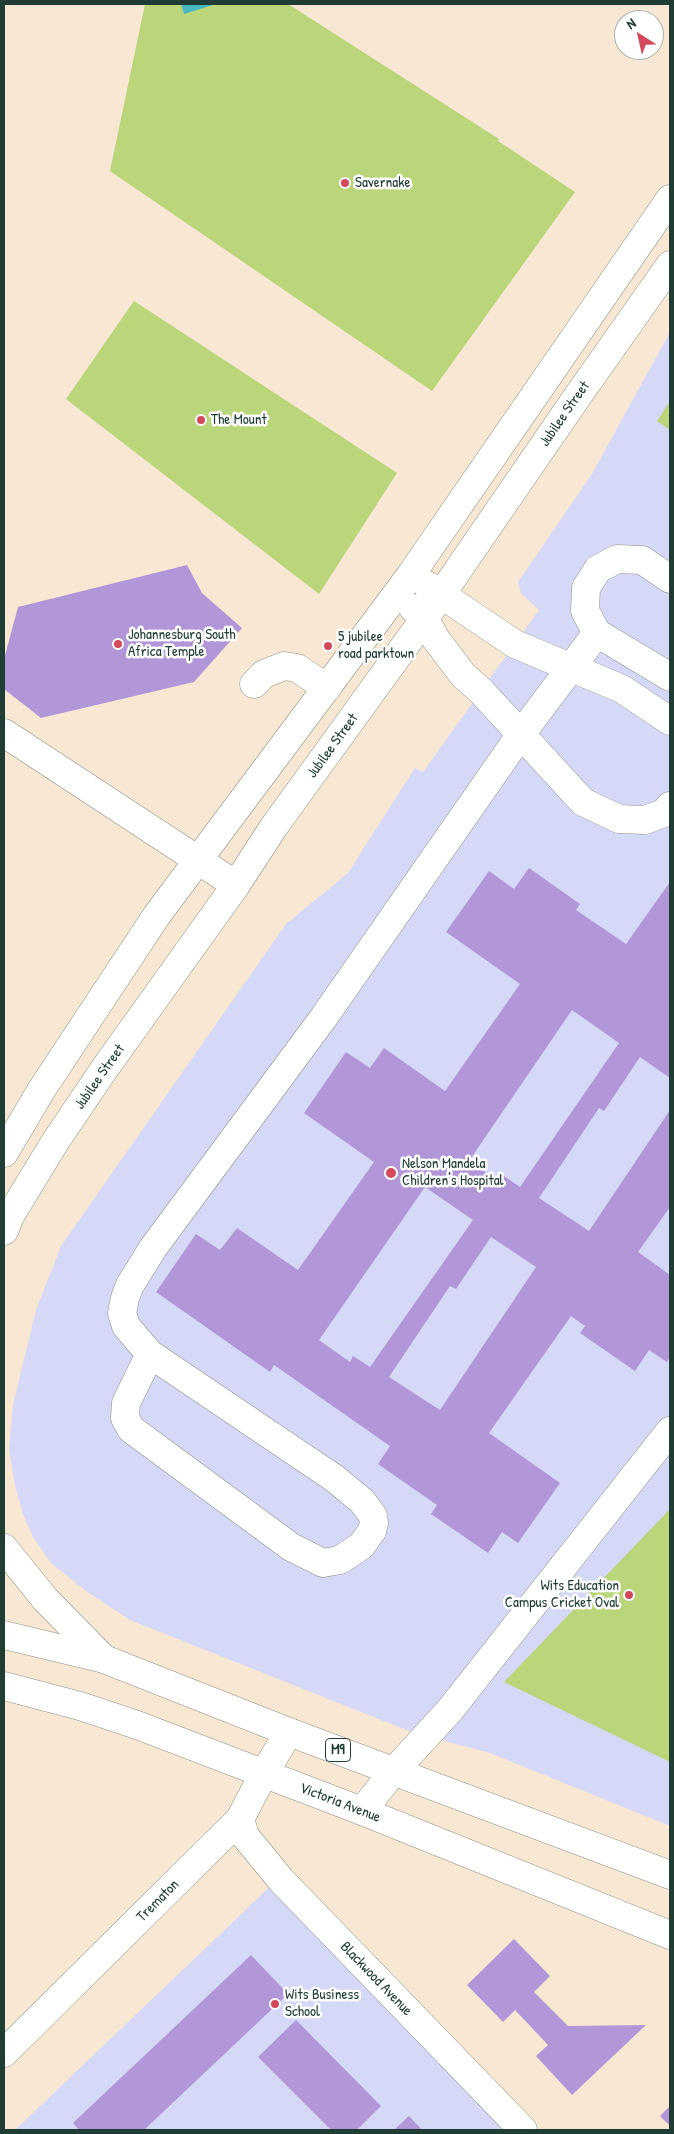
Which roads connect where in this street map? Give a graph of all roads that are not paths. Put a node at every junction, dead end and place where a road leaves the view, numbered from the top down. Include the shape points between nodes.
1 (670, 199) edge
2 (670, 265) edge
3 (670, 579) edge
4 (403, 585) junction
5 (442, 594) junction
6 (425, 618) junction
7 (597, 633) junction
8 (571, 669) junction
9 (670, 677) edge
10 (254, 684) dead end
11 (326, 688) junction
12 (670, 721) edge
13 (4, 732) edge
14 (521, 734) junction
15 (670, 806) edge
16 (198, 861) junction
17 (236, 885) junction
18 (4, 1153) edge
19 (4, 1231) edge
20 (150, 1354) junction
21 (670, 1431) edge
22 (4, 1548) edge
23 (4, 1635) edge
24 (104, 1659) junction
25 (4, 1686) edge
26 (290, 1732) junction
27 (394, 1771) junction
28 (263, 1774) junction
29 (362, 1811) junction
30 (240, 1820) junction
31 (670, 1875) edge
32 (670, 1935) edge
33 (4, 2053) edge
34 (523, 2130) edge

1 - 4 street
2 - 5 street, Jubilee Street
3 - 7 street via 642,560 617,559 598,569 586,588 585,611
4 - 5 street
4 - 6 street
4 - 11 street
5 - 6 street, Jubilee Street
5 - 8 street via 515,644
6 - 14 street via 447,656
6 - 17 street, Jubilee Street via 273,828
7 - 8 street
7 - 9 street
8 - 12 street via 622,689
8 - 14 street
10 - 11 street via 264,674 284,666 297,668
11 - 16 street
13 - 16 street
14 - 15 street via 583,802 619,818 645,820 664,813
14 - 20 street via 324,1017 153,1248 130,1285 122,1313 126,1326
16 - 17 street
16 - 18 street via 157,914 42,1089
17 - 19 street, Jubilee Street via 55,1142
20 - 20 street via 334,1478 362,1501 374,1523 372,1532 361,1546 340,1560 323,1563 291,1547 131,1429 125,1418 126,1403
21 - 27 street via 450,1710
22 - 24 street via 45,1599
23 - 24 street, M9
24 - 26 street, M9
25 - 28 street, Victoria Avenue via 80,1706
26 - 27 street, M9
26 - 28 street, Trematon
27 - 29 street
27 - 31 street, M9
28 - 29 street, Victoria Avenue
28 - 30 street, Trematon
29 - 32 street, Victoria Avenue
30 - 33 street, Trematon
30 - 34 street, Blackwood Avenue via 244,1836 281,1880

